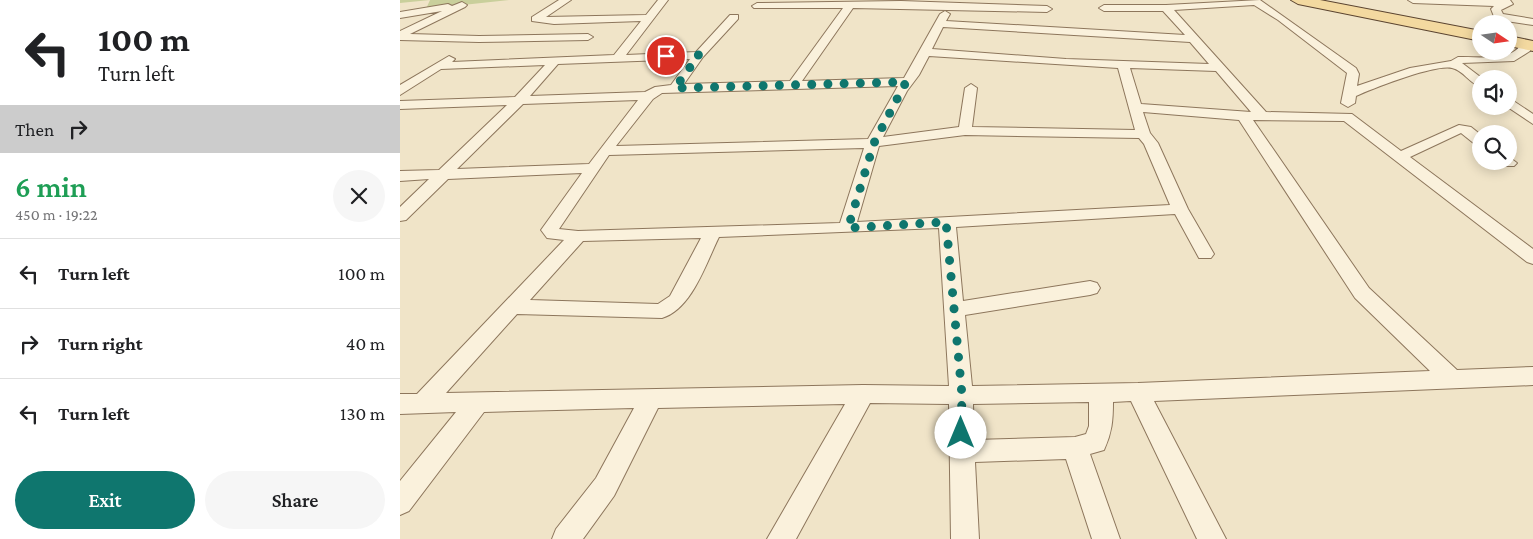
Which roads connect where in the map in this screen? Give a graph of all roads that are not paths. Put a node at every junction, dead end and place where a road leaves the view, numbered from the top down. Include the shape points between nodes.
1 (566, 0) edge
2 (663, 0) edge
3 (1298, 0) edge
4 (1328, 0) edge
5 (1413, 0) edge
6 (1254, 1) edge
7 (1444, 1) edge
8 (1507, 2) edge
9 (950, 3) edge
10 (851, 4) junction
11 (757, 6) dead end
12 (1104, 8) dead end
13 (1166, 8) junction
14 (1047, 9) dead end
15 (400, 15) edge
16 (1499, 15) edge
17 (734, 17) dead end
18 (650, 18) junction
19 (554, 21) junction
20 (1518, 21) edge
21 (1533, 22) edge
22 (940, 24) junction
23 (1472, 28) edge
24 (1472, 34) edge
25 (400, 36) edge
26 (588, 37) dead end
27 (532, 38) junction
28 (479, 39) junction
29 (1192, 39) junction
30 (1518, 40) edge
31 (1530, 47) edge
32 (518, 49) dead end
33 (925, 52) junction
34 (699, 55) junction
35 (617, 59) junction
36 (554, 62) junction
37 (1455, 64) junction
38 (1123, 65) junction
39 (439, 66) junction
40 (1221, 68) junction
41 (1472, 76) edge
42 (906, 82) junction
43 (794, 84) junction
44 (675, 88) junction
45 (972, 88) dead end
46 (400, 91) edge
47 (1349, 94) junction
48 (648, 96) junction
49 (517, 103) junction
50 (400, 105) edge
51 (1136, 107) junction
52 (1517, 108) edge
53 (1243, 116) junction
54 (1262, 116) junction
55 (1347, 117) junction
56 (1533, 120) edge
57 (965, 132) junction
58 (1144, 134) junction
59 (1472, 135) edge
60 (874, 143) junction
61 (605, 151) junction
62 (1400, 156) junction
63 (593, 168) junction
64 (441, 174) junction
65 (400, 176) edge
66 (1180, 210) junction
67 (400, 216) edge
68 (946, 222) junction
69 (848, 228) junction
70 (713, 232) junction
71 (578, 236) junction
72 (1205, 254) dead end
73 (1533, 258) edge
74 (1090, 288) dead end
75 (512, 307) junction
76 (955, 308) junction
77 (1533, 376) edge
78 (1452, 379) junction
79 (1101, 392) junction
80 (1138, 392) junction
81 (863, 394) junction
82 (962, 395) junction
83 (651, 398) junction
84 (478, 402) junction
85 (423, 403) junction
86 (400, 404) edge
87 (1075, 448) junction
88 (961, 451) junction
89 (400, 502) edge
90 (566, 539) edge
91 (781, 539) edge
92 (966, 539) edge
93 (1106, 539) edge
94 (1212, 539) edge

1 - 19 street via 536,19
2 - 18 street
3 - 24 main road
4 - 23 main road
5 - 7 street
6 - 13 street
6 - 47 street via 1352,71
7 - 8 street
8 - 16 street via 1496,9
9 - 10 street
9 - 14 street
9 - 22 street
10 - 11 street
10 - 43 street
12 - 13 street
13 - 29 street
15 - 25 street via 462,6
17 - 34 street
18 - 19 street
18 - 35 street
19 - 27 street
20 - 21 street
22 - 29 street
22 - 33 street
25 - 28 street
26 - 27 street
27 - 28 street
27 - 32 street
28 - 39 street
29 - 40 street
30 - 31 main road
31 - 37 street via 1514,58 1458,60
33 - 38 street
33 - 42 street
34 - 35 street
34 - 44 street
35 - 36 street
36 - 39 street
36 - 49 street
37 - 41 street
37 - 47 street via 1402,73
38 - 40 street
38 - 51 street
39 - 46 street
40 - 54 street
42 - 43 street
42 - 60 street
43 - 44 street
44 - 48 street via 659,90
45 - 57 street
47 - 55 street
48 - 49 street
48 - 61 street
49 - 50 street
49 - 64 street
51 - 53 street
51 - 58 street
52 - 56 street
53 - 54 street
53 - 78 street via 1362,293
54 - 55 street
55 - 62 street
57 - 58 street
57 - 60 street
58 - 66 street
59 - 62 street via 1459,129
60 - 61 street
60 - 69 street
61 - 63 street
62 - 73 street
63 - 64 street
63 - 71 street via 550,230 558,236
64 - 65 street
64 - 67 street
66 - 68 street
66 - 72 street
68 - 69 street
68 - 76 street
69 - 70 street
70 - 71 street
70 - 75 street via 677,301 662,312
71 - 75 street
74 - 76 street
75 - 85 street
76 - 82 street
77 - 78 street
78 - 80 street
79 - 80 street
79 - 82 street
79 - 87 street via 1101,426 1094,442
80 - 94 street
81 - 82 street
81 - 83 street
81 - 91 street
82 - 88 street
83 - 84 street
83 - 90 street via 605,487
84 - 85 street
84 - 89 street
85 - 86 street
87 - 88 street
87 - 93 street
88 - 92 street

